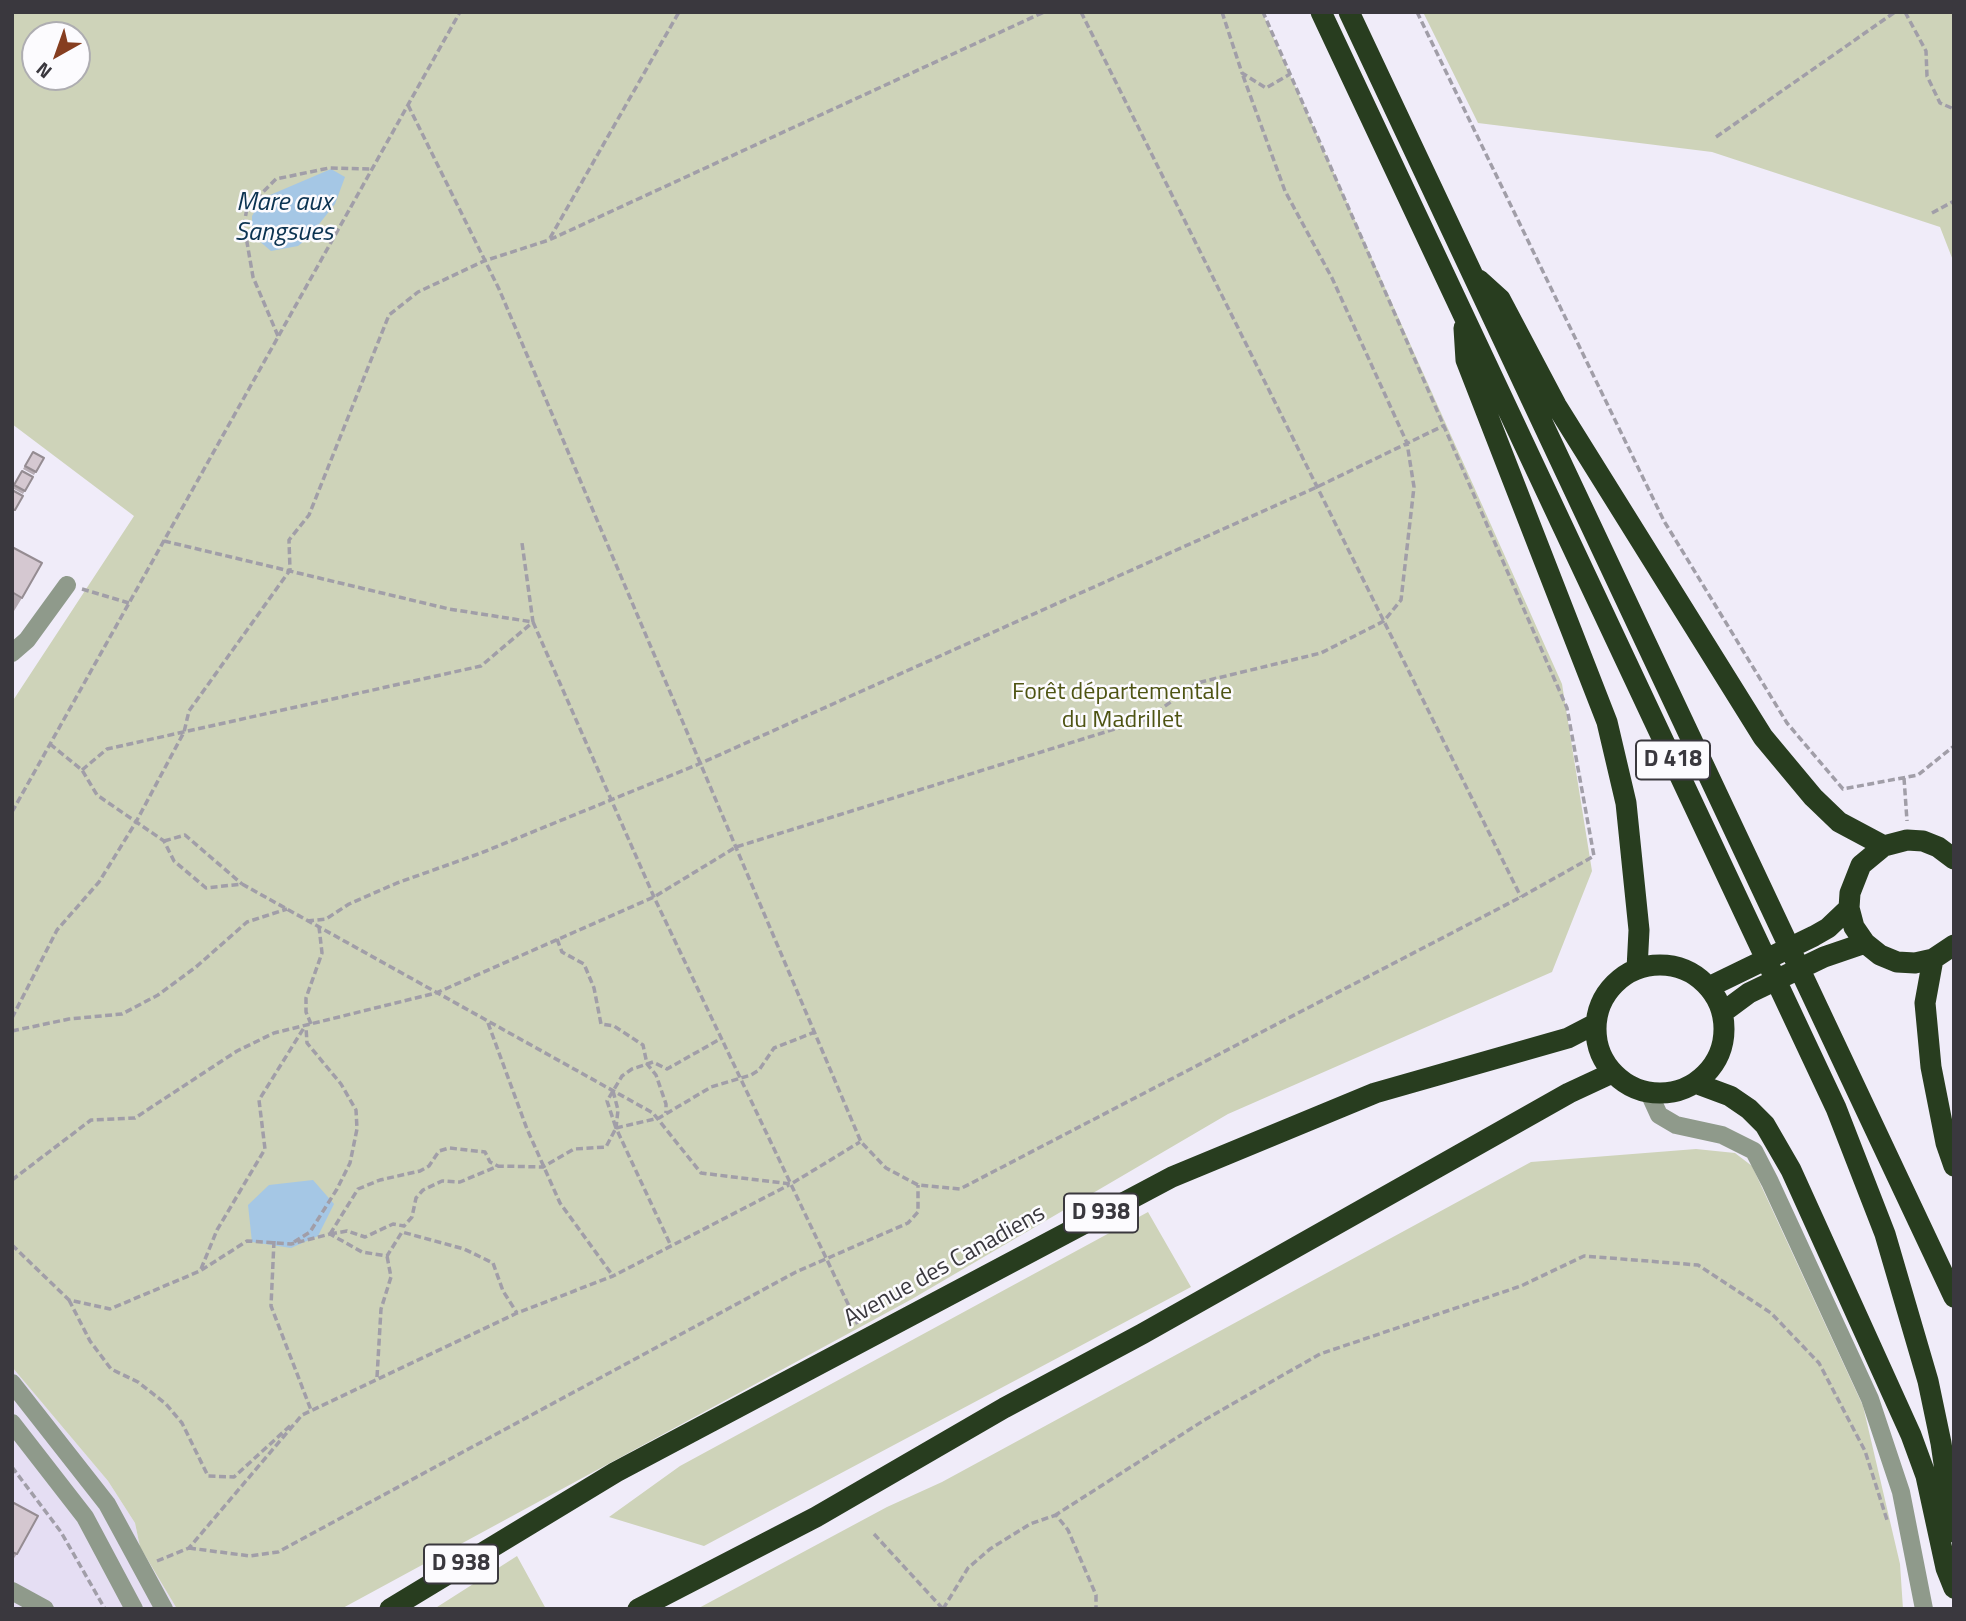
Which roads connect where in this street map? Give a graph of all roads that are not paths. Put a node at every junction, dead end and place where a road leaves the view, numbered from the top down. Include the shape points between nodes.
1 (1321, 12) edge
2 (1349, 12) edge
3 (1471, 273) junction
4 (1462, 312) junction
5 (67, 585) road end
6 (12, 653) edge
7 (1884, 846) junction
8 (1953, 856) edge
9 (1849, 908) junction
10 (1865, 943) junction
11 (1954, 945) edge
12 (1933, 959) junction
13 (1637, 969) junction
14 (1709, 988) junction
15 (1722, 1013) junction
16 (1595, 1024) junction
17 (1612, 1073) junction
18 (1695, 1083) junction
19 (1649, 1093) junction
20 (1954, 1166) edge
21 (1954, 1297) edge
22 (12, 1383) edge
23 (12, 1423) edge
24 (1954, 1532) edge
25 (1954, 1588) edge
26 (12, 1591) edge
27 (45, 1609) edge
28 (134, 1609) edge
29 (164, 1609) edge
30 (390, 1609) edge
31 (638, 1609) edge
32 (1924, 1609) edge

1 - 4 highway, D 418
2 - 3 highway, D 418
3 - 7 highway via 1500,299 1556,405 1763,737 1839,822
3 - 21 highway, D 418
4 - 13 highway via 1466,360 1607,722 1626,803 1639,930
4 - 24 highway, D 418 via 1836,1108 1885,1234 1927,1381
5 - 6 street
7 - 8 highway via 1907,840 1930,844
7 - 9 highway via 1857,872
9 - 10 highway
9 - 14 highway via 1828,928
10 - 12 highway via 1897,962
10 - 15 highway via 1749,993
11 - 12 highway
12 - 20 highway via 1925,1003 1931,1068
13 - 14 highway via 1676,967
13 - 16 highway via 1608,990
14 - 15 highway
15 - 18 highway via 1720,1053
16 - 17 highway via 1599,1050
16 - 30 highway, Avenue des Canadiens / D 938 via 1569,1038 1375,1093 1172,1177 616,1472
17 - 19 highway
17 - 31 highway via 1004,1408 816,1517
18 - 19 highway via 1673,1092
18 - 25 highway via 1749,1109 1765,1125 1791,1170 1911,1435 1926,1475
19 - 32 street via 1659,1115 1676,1125 1722,1135 1754,1152 1770,1182 1870,1399 1901,1492
22 - 29 street via 107,1504
23 - 28 street via 85,1517
26 - 27 street

